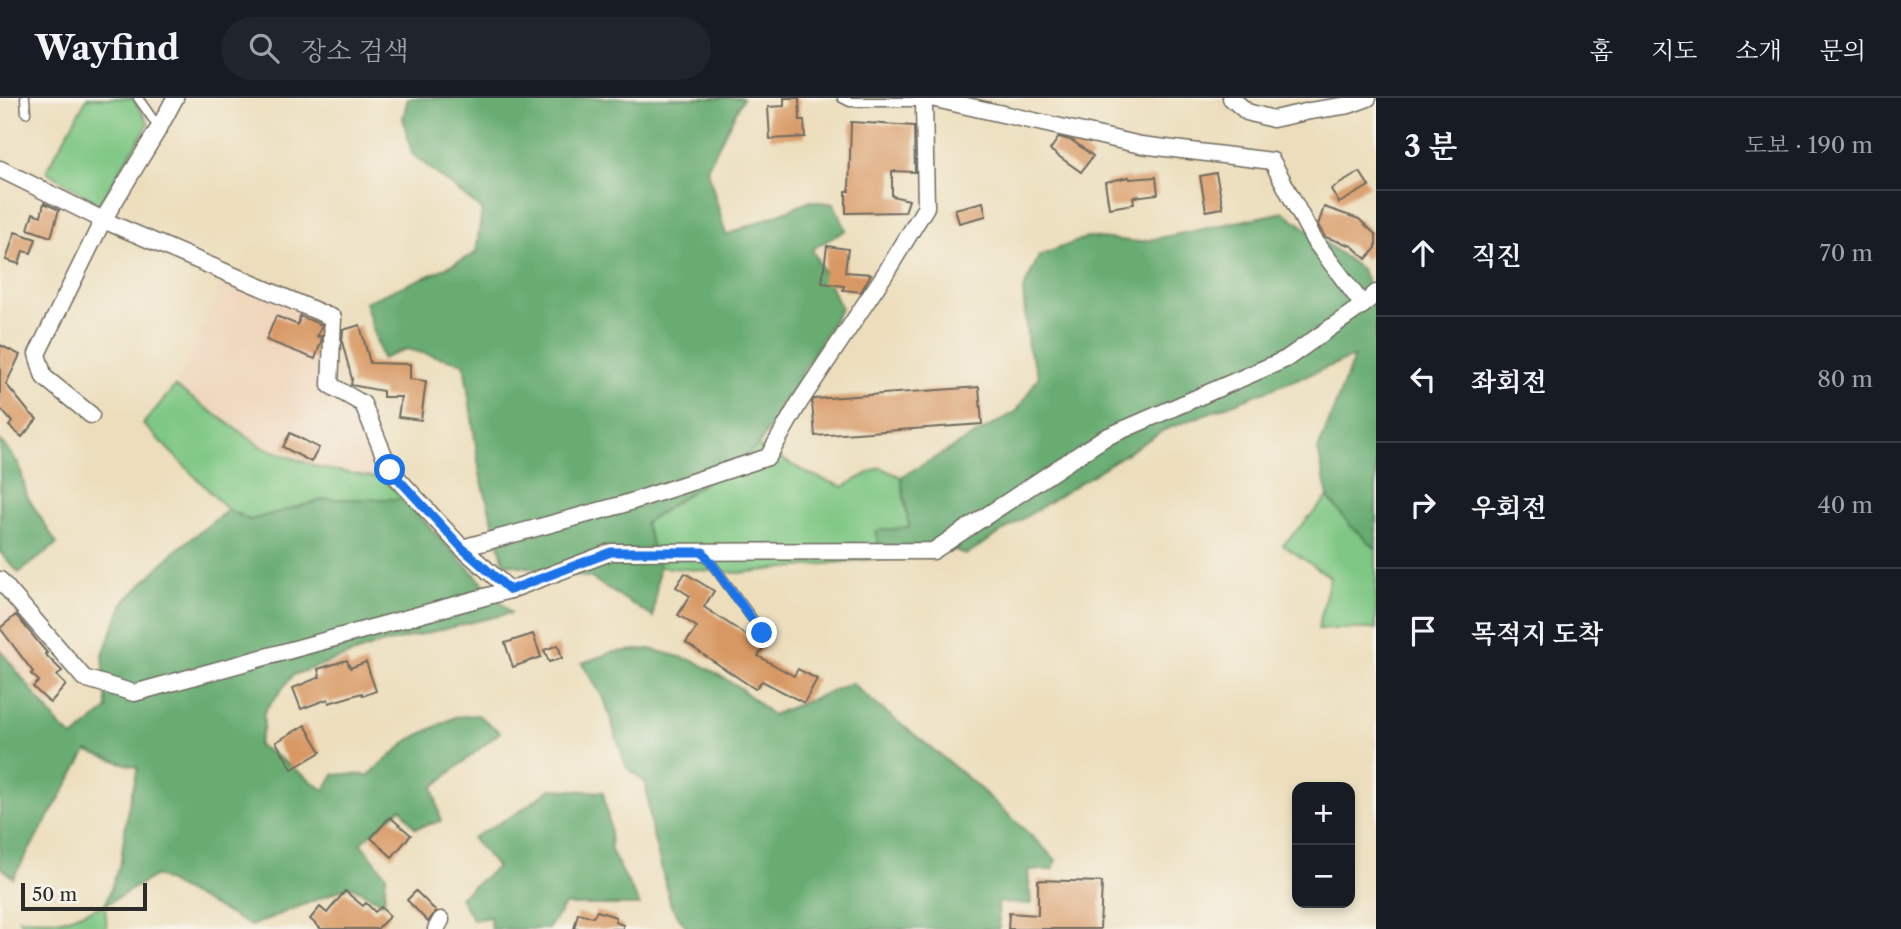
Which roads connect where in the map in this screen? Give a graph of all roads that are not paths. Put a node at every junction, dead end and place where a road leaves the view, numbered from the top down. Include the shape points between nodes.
1 (25, 98) edge
2 (138, 98) edge
3 (175, 98) edge
4 (842, 98) edge
5 (1231, 98) edge
6 (1368, 98) edge
7 (928, 100) edge
8 (26, 113) dead end
9 (159, 128) junction
10 (0, 169) edge
11 (103, 220) junction
12 (1376, 293) edge
13 (1363, 305) junction
14 (91, 415) dead end
15 (462, 548) junction
16 (703, 552) junction
17 (0, 580) edge
18 (510, 590) junction
19 (762, 633) dead end

1 - 8 lane
2 - 9 lane
3 - 9 street
4 - 7 lane via 850,102
5 - 6 street via 1247,112 1273,119
7 - 13 street via 1141,145 1272,161 1314,240
7 - 15 street via 926,207 768,457 621,505
9 - 11 street
10 - 11 street
11 - 14 street via 37,354 44,377
11 - 15 street via 333,318 330,385 363,404 390,470
12 - 13 street
13 - 16 street via 1286,359 1104,438 933,551
15 - 18 street
16 - 18 street via 611,552
16 - 19 lane
17 - 18 street via 84,678 134,692

